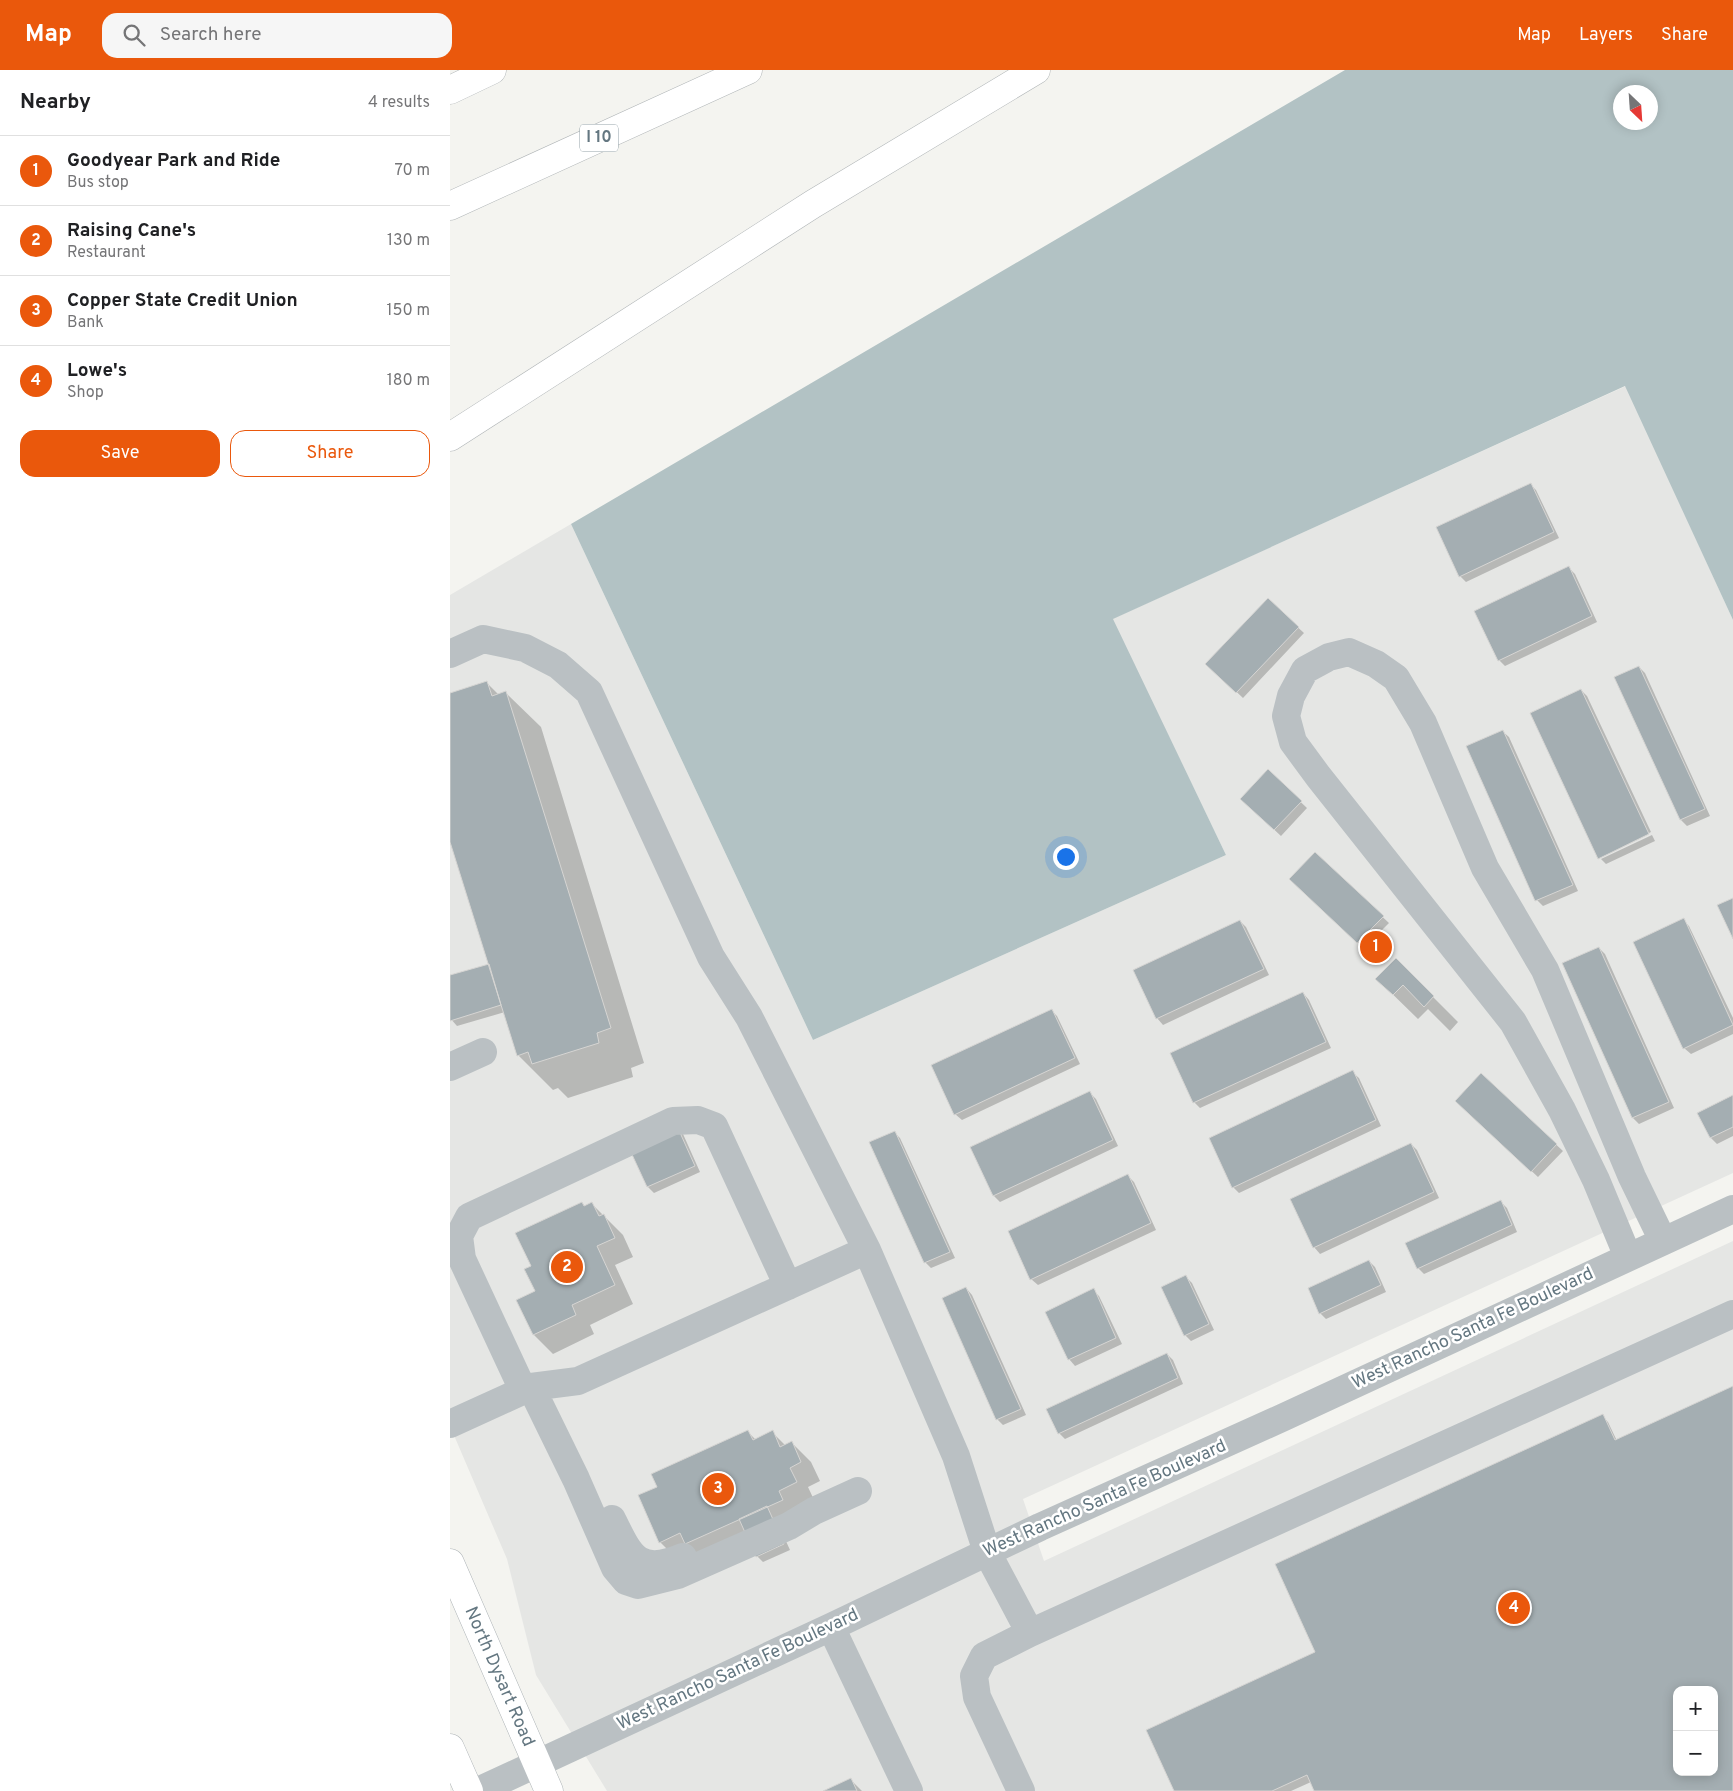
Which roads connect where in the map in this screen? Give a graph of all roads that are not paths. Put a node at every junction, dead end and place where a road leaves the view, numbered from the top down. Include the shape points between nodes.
1 (492, 70) edge
2 (748, 70) edge
3 (1036, 70) edge
4 (450, 90) edge
5 (450, 206) edge
6 (450, 437) edge
7 (450, 654) edge
8 (482, 1052) dead end
9 (450, 1067) edge
10 (1733, 1209) edge
11 (1663, 1241) junction
12 (867, 1250) junction
13 (1628, 1257) junction
14 (788, 1286) junction
15 (1733, 1314) edge
16 (527, 1389) junction
17 (450, 1424) edge
18 (858, 1490) dead end
19 (581, 1491) junction
20 (814, 1511) junction
21 (987, 1552) junction
22 (450, 1563) edge
23 (831, 1627) junction
24 (1030, 1633) junction
25 (450, 1748) edge
26 (536, 1764) junction
27 (469, 1791) edge
28 (478, 1791) edge
29 (549, 1791) edge
30 (909, 1791) edge
31 (1021, 1791) edge

1 - 4 main road
2 - 5 main road, I 10
3 - 6 main road via 813,204
7 - 12 street via 483,639 525,648 558,665 589,692 711,957 749,1017
8 - 9 street
10 - 11 street, West Rancho Santa Fe Boulevard
11 - 13 street, West Rancho Santa Fe Boulevard
11 - 13 street via 1632,1177 1545,970 1485,868 1423,724 1396,678 1376,664 1349,652 1329,657 1306,670 1291,696 1286,716 1294,742 1514,1022 1567,1118
12 - 14 street
12 - 21 street via 956,1456
13 - 21 street, West Rancho Santa Fe Boulevard
14 - 16 street via 578,1382
14 - 16 street via 714,1126 698,1120 673,1121 469,1216 459,1236 462,1260
15 - 24 street
16 - 17 street
16 - 19 street
18 - 20 street
19 - 20 street via 610,1516 632,1555 652,1565 673,1561 772,1518
19 - 20 street via 615,1568 626,1581 638,1585 678,1576 789,1526
21 - 23 street, West Rancho Santa Fe Boulevard
21 - 24 street
22 - 26 main road, North Dysart Road
23 - 26 street, West Rancho Santa Fe Boulevard
23 - 30 street
24 - 31 street via 984,1656 974,1676 977,1697
25 - 27 main road
26 - 28 street, West Rancho Santa Fe Boulevard
26 - 29 main road, North Dysart Road

